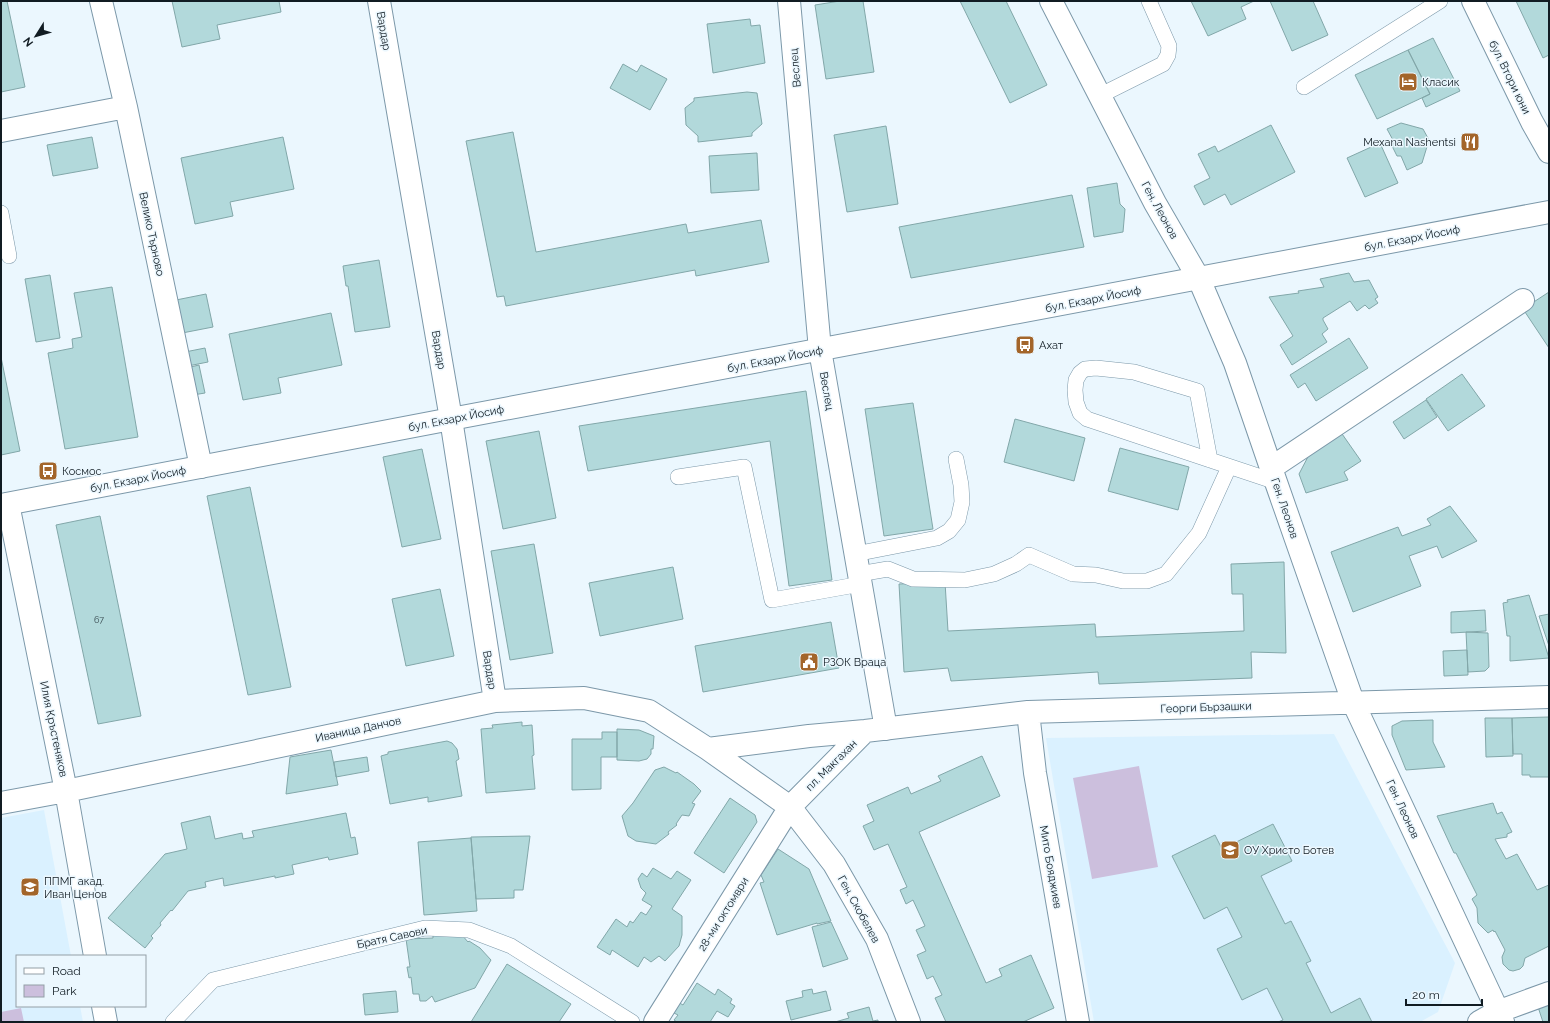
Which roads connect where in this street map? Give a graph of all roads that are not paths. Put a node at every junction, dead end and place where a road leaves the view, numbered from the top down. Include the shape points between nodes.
1 (101, 1) edge
2 (379, 1) edge
3 (789, 1) edge
4 (1051, 1) edge
5 (1149, 1) edge
6 (1440, 1) edge
7 (1473, 1) edge
8 (1304, 87) dead end
9 (1099, 96) junction
10 (126, 107) junction
11 (1, 131) edge
12 (1549, 152) edge
13 (1549, 212) edge
14 (1, 213) edge
15 (8, 256) dead end
16 (1199, 279) junction
17 (1524, 300) dead end
18 (820, 350) junction
19 (450, 419) junction
20 (956, 459) dead end
21 (1210, 460) junction
22 (201, 467) junction
23 (1229, 467) junction
24 (1273, 475) junction
25 (678, 477) dead end
26 (4, 504) edge
27 (858, 571) junction
28 (1549, 697) edge
29 (495, 700) junction
30 (1353, 702) junction
31 (1028, 712) junction
32 (886, 729) junction
33 (865, 731) junction
34 (708, 749) junction
35 (66, 791) junction
36 (1, 803) edge
37 (790, 806) junction
38 (95, 955) edge
39 (1549, 993) edge
40 (103, 1007) edge
41 (1500, 1017) edge
42 (1073, 1020) edge
43 (106, 1022) edge
44 (173, 1022) edge
45 (632, 1022) edge
46 (656, 1022) edge
47 (909, 1022) edge
48 (1479, 1022) edge

1 - 10 street, Велико Търново
2 - 19 street, Вардар
3 - 18 street, Веслец
4 - 9 street, Ген. Леонов
5 - 9 lane via 1169,46 1168,55 1163,64
6 - 8 lane
7 - 12 street, бул. Втори юни
9 - 16 street, Ген. Леонов via 1155,203
10 - 11 street
10 - 22 street, Велико Търново
13 - 16 street, бул. Екзарх Йосиф
14 - 15 lane
16 - 18 street, бул. Екзарх Йосиф
16 - 24 street, Ген. Леонов via 1235,363
17 - 24 street
18 - 19 street, бул. Екзарх Йосиф
18 - 27 street, Веслец
19 - 22 street, бул. Екзарх Йосиф
19 - 29 street, Вардар
20 - 27 lane via 962,502 958,520 937,538
21 - 21 lane via 1087,419 1080,412 1076,402 1076,380 1080,373 1085,369 1096,368 1134,372 1197,391
21 - 23 lane
22 - 26 street, бул. Екзарх Йосиф
23 - 24 lane
23 - 27 lane via 1199,533 1166,574 1147,581 1123,581 1096,575 1073,574 1030,555 994,574 965,580 913,579 888,569
24 - 30 street, Ген. Леонов
25 - 27 lane via 744,467 772,600
26 - 35 street, Илия Кръстеняков
27 - 32 street, Веслец
28 - 30 street, Георги Бързашки
29 - 34 street, Иваница Данчов via 584,698 649,711
29 - 35 street, Иваница Данчов
30 - 31 street, Георги Бързашки
30 - 41 street, Ген. Леонов
31 - 32 street, Георги Бързашки
31 - 42 street, Мито Бояджиев via 1034,773
32 - 33 street, Георги Бързашки
33 - 34 street, пл. Макгахан
33 - 37 street, пл. Макгахан
34 - 37 street
35 - 36 street, Иваница Данчов
35 - 38 street, Илия Кръстеняков
37 - 46 street, 28-ми октомври
37 - 47 street, Ген. Скобелев via 834,864 877,939
39 - 41 street
40 - 43 street
41 - 48 street
44 - 45 lane, Братя Савови via 213,980 425,928 470,930 511,946

